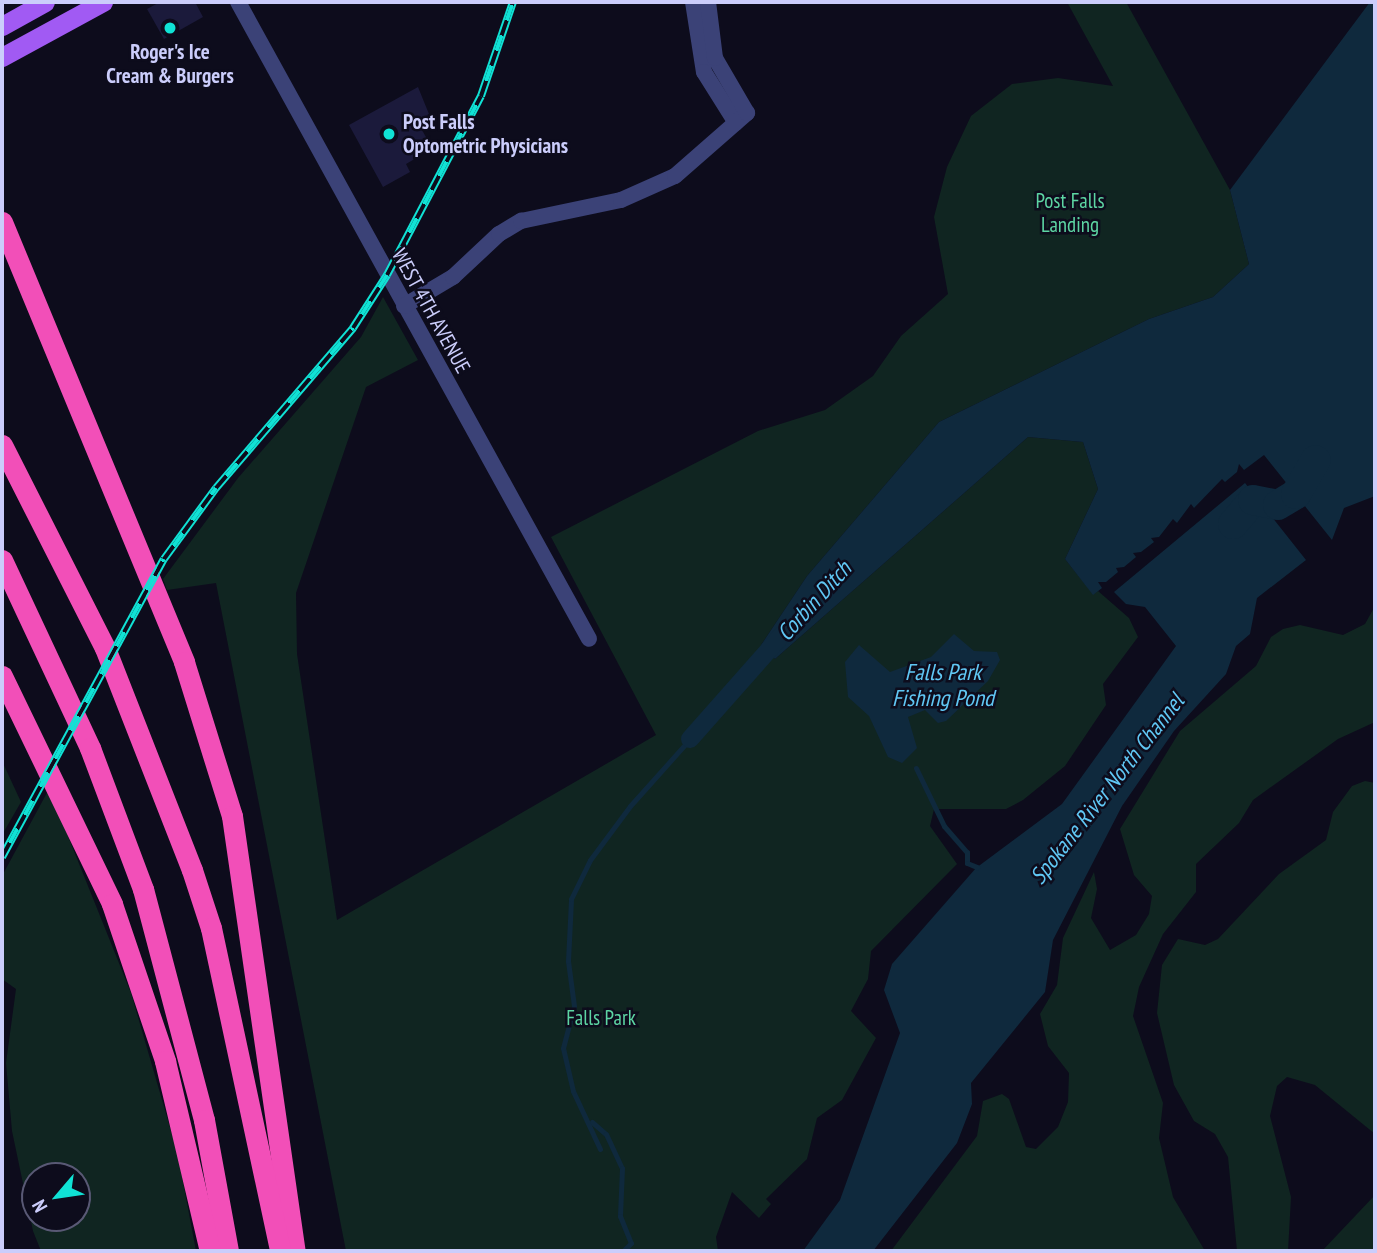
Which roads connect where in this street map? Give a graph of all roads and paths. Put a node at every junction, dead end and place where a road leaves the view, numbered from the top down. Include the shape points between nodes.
1 (46, 2) edge
2 (103, 2) edge
3 (238, 2) edge
4 (693, 2) edge
5 (708, 2) edge
6 (2, 26) edge
7 (2, 57) edge
8 (742, 118) junction
9 (2, 222) edge
10 (404, 306) junction
11 (2, 445) edge
12 (2, 560) edge
13 (590, 639) dead end
14 (5, 682) edge
15 (210, 1251) edge
16 (228, 1251) edge
17 (280, 1251) edge
18 (295, 1251) edge

1 - 6 main road
2 - 7 main road
3 - 10 street, WEST 4TH AVENUE
4 - 8 street via 704,72
5 - 8 street via 715,58
8 - 10 street via 699,159 652,188 510,226 453,277
9 - 18 highway via 184,663 232,816
10 - 13 street, WEST 4TH AVENUE
11 - 17 highway via 70,575 146,745 211,928
12 - 16 highway via 112,805 166,965 204,1120
14 - 15 highway via 112,904 165,1061

